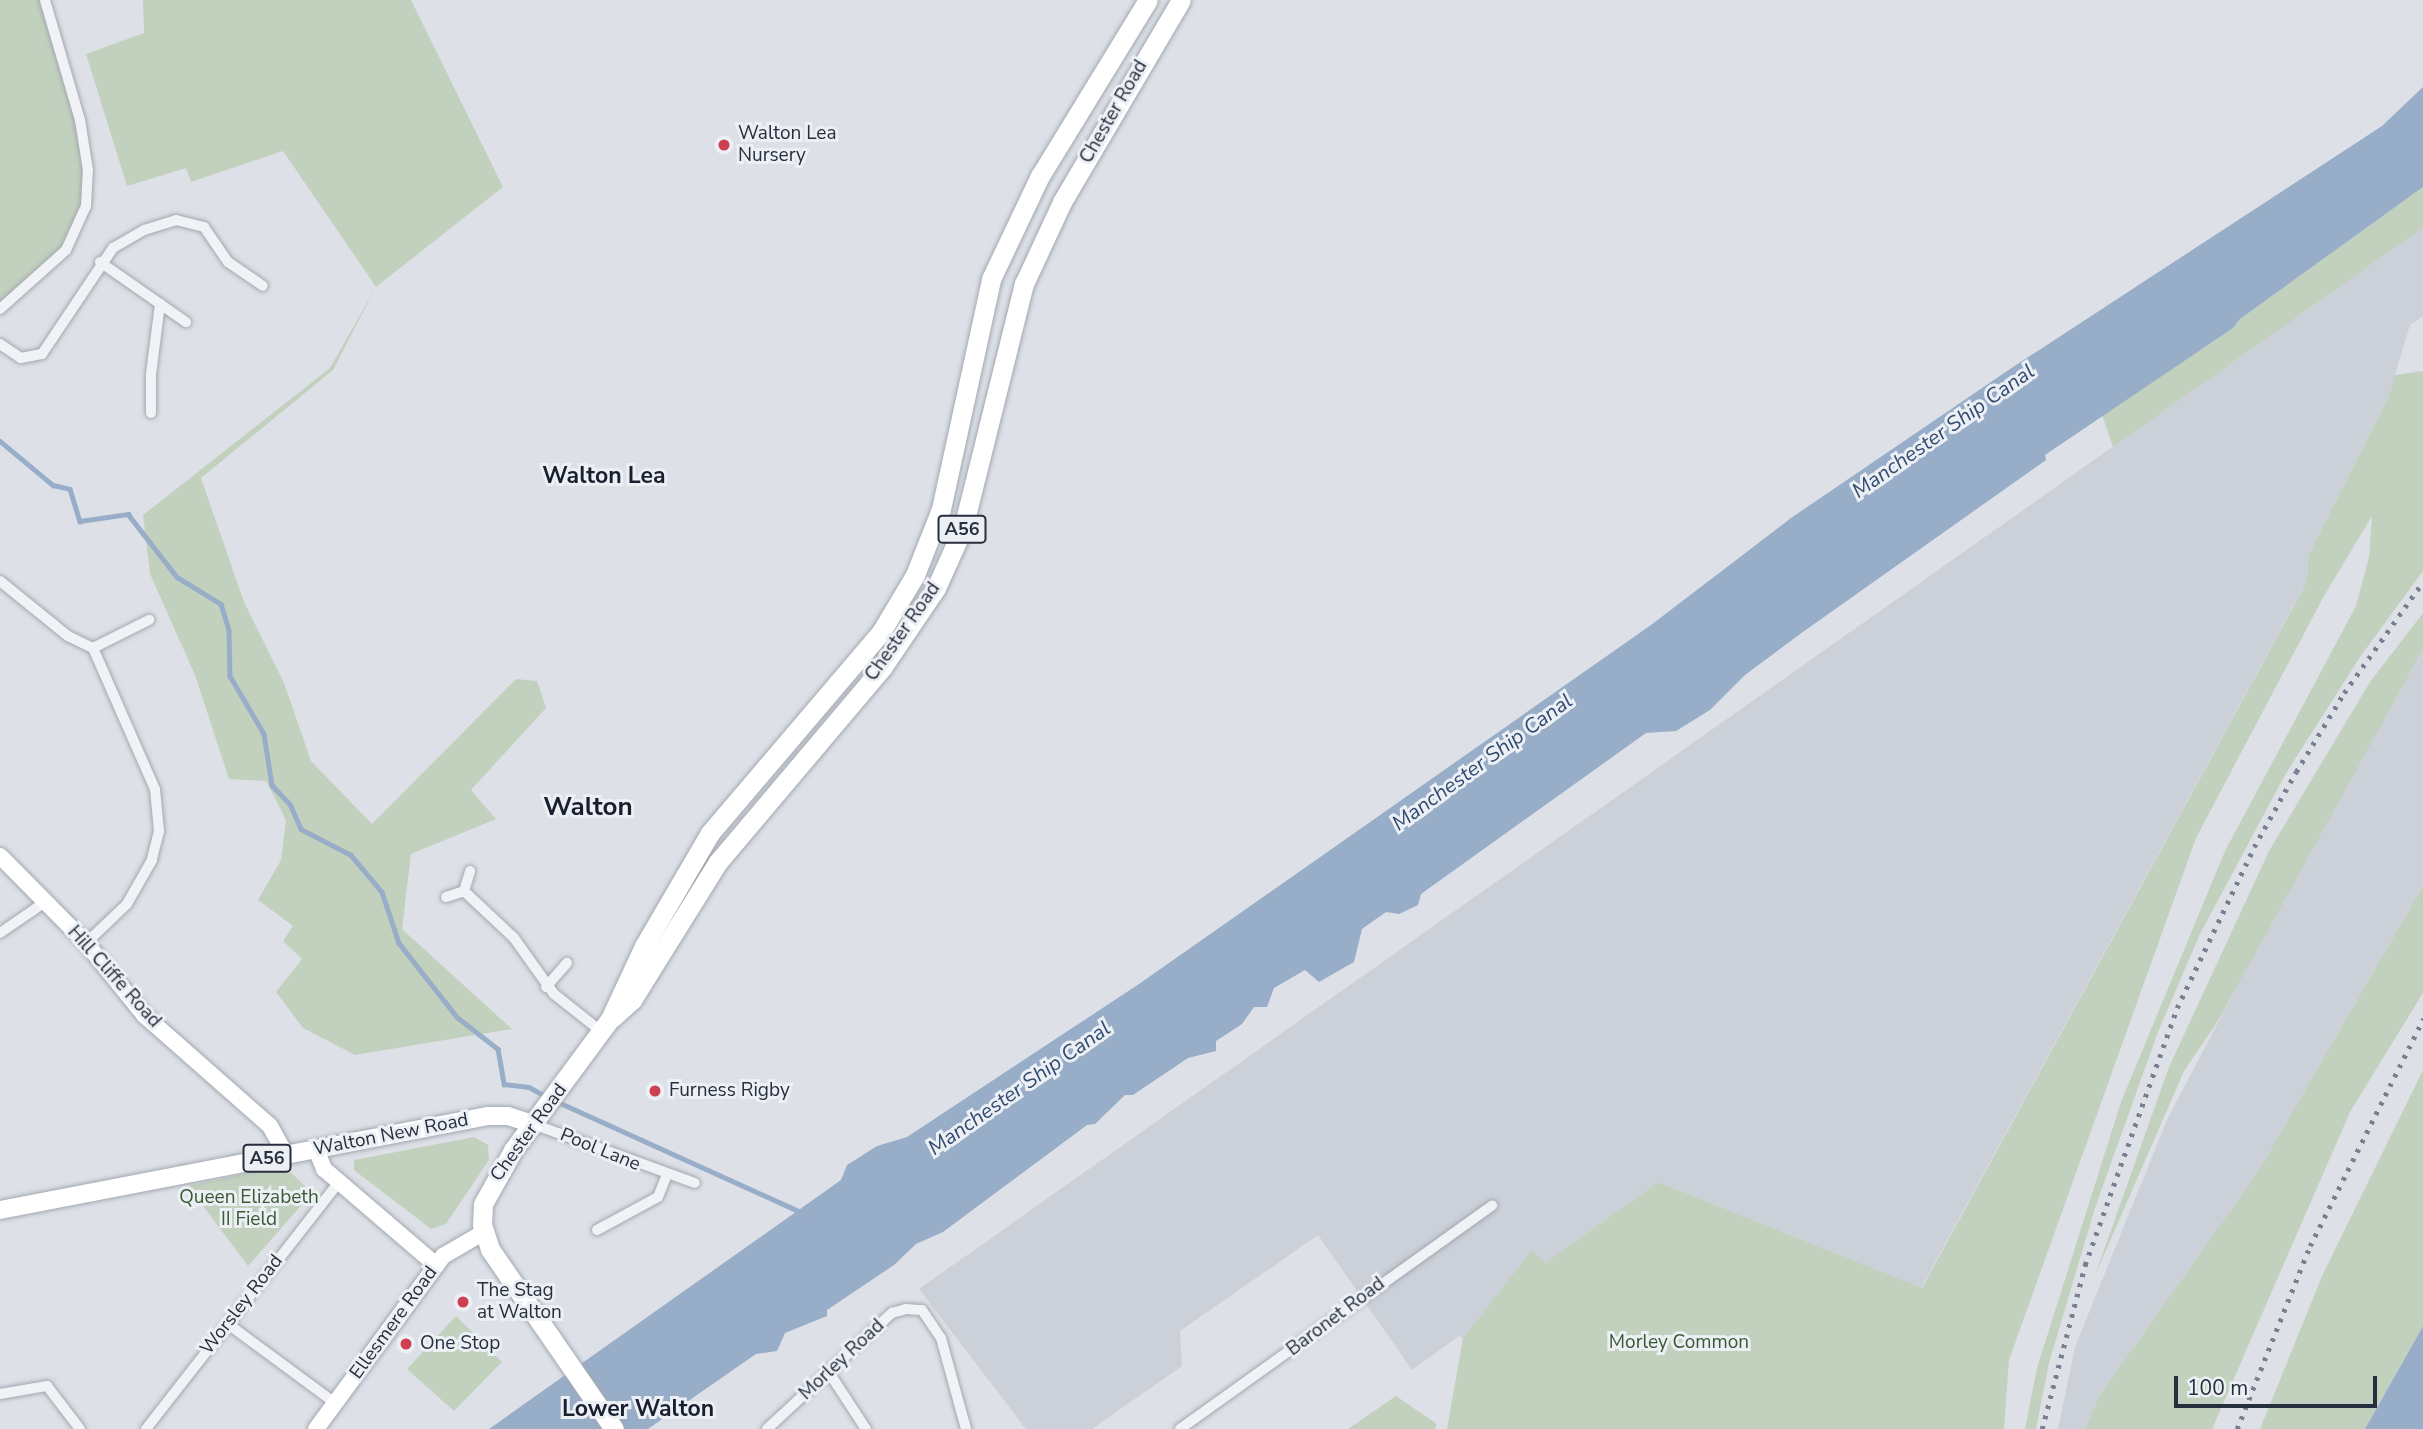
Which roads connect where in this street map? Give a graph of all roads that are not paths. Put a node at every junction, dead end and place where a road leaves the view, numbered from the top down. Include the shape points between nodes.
1 (45, 0) edge
2 (1148, 0) edge
3 (1181, 0) edge
4 (100, 262) junction
5 (263, 286) dead end
6 (160, 304) junction
7 (0, 309) edge
8 (186, 322) dead end
9 (0, 344) edge
10 (151, 413) dead end
11 (0, 581) edge
12 (149, 620) dead end
13 (93, 648) junction
14 (0, 856) edge
15 (470, 871) dead end
16 (464, 891) junction
17 (446, 897) dead end
18 (46, 902) junction
19 (0, 933) edge
20 (86, 943) junction
21 (567, 963) dead end
22 (546, 987) junction
23 (606, 1026) junction
24 (537, 1119) junction
25 (316, 1149) junction
26 (286, 1155) junction
27 (667, 1175) junction
28 (339, 1182) junction
29 (695, 1183) dead end
30 (1492, 1206) dead end
31 (0, 1210) edge
32 (597, 1230) dead end
33 (484, 1232) junction
34 (436, 1265) junction
35 (228, 1324) junction
36 (828, 1371) junction
37 (0, 1394) edge
38 (335, 1403) junction
39 (80, 1429) edge
40 (146, 1429) edge
41 (316, 1429) edge
42 (614, 1429) edge
43 (767, 1429) edge
44 (866, 1429) edge
45 (967, 1429) edge
46 (1180, 1429) edge

1 - 7 street via 80,120 88,170 86,206 66,250
2 - 23 highway, Chester Road / A56 via 1041,176 991,279 941,509 915,575 881,632 710,833 644,946
3 - 23 highway, Chester Road / A56 via 1062,202 1024,284 963,528 936,588 882,668 718,862 632,1000
4 - 5 street via 128,238 185,219 204,227 228,262
4 - 6 street
4 - 9 street via 42,354 21,358
6 - 8 street
6 - 10 street via 150,374
11 - 13 street via 68,636
12 - 13 street
13 - 20 street via 151,777 160,824 157,846 136,891
14 - 18 street, Hill Cliffe Road
15 - 16 street
16 - 17 street
16 - 22 street via 509,932
18 - 19 street
18 - 20 street, Hill Cliffe Road
20 - 26 street, Hill Cliffe Road via 144,1015 270,1126
21 - 22 street
22 - 23 street
23 - 24 highway, Chester Road / A56
24 - 25 main road, Walton New Road / A56 via 487,1116
24 - 27 street, Pool Lane
24 - 33 highway, Chester Road via 487,1193
25 - 26 main road, Walton New Road / A56
25 - 28 street via 324,1169
26 - 31 main road, Walton New Road / A56
27 - 29 street, Pool Lane
27 - 32 street via 658,1197
28 - 34 street
28 - 35 street, Worsley Road
30 - 46 street, Baronet Road
33 - 34 street, Ellesmere Road via 450,1250
33 - 42 highway, Chester Road via 495,1258
34 - 38 street, Ellesmere Road
35 - 38 street
35 - 40 street, Worsley Road
36 - 43 street, Morley Road
36 - 44 street
36 - 45 street, Morley Road via 892,1313 922,1310 941,1338
37 - 39 street via 47,1386
38 - 41 street, Ellesmere Road

